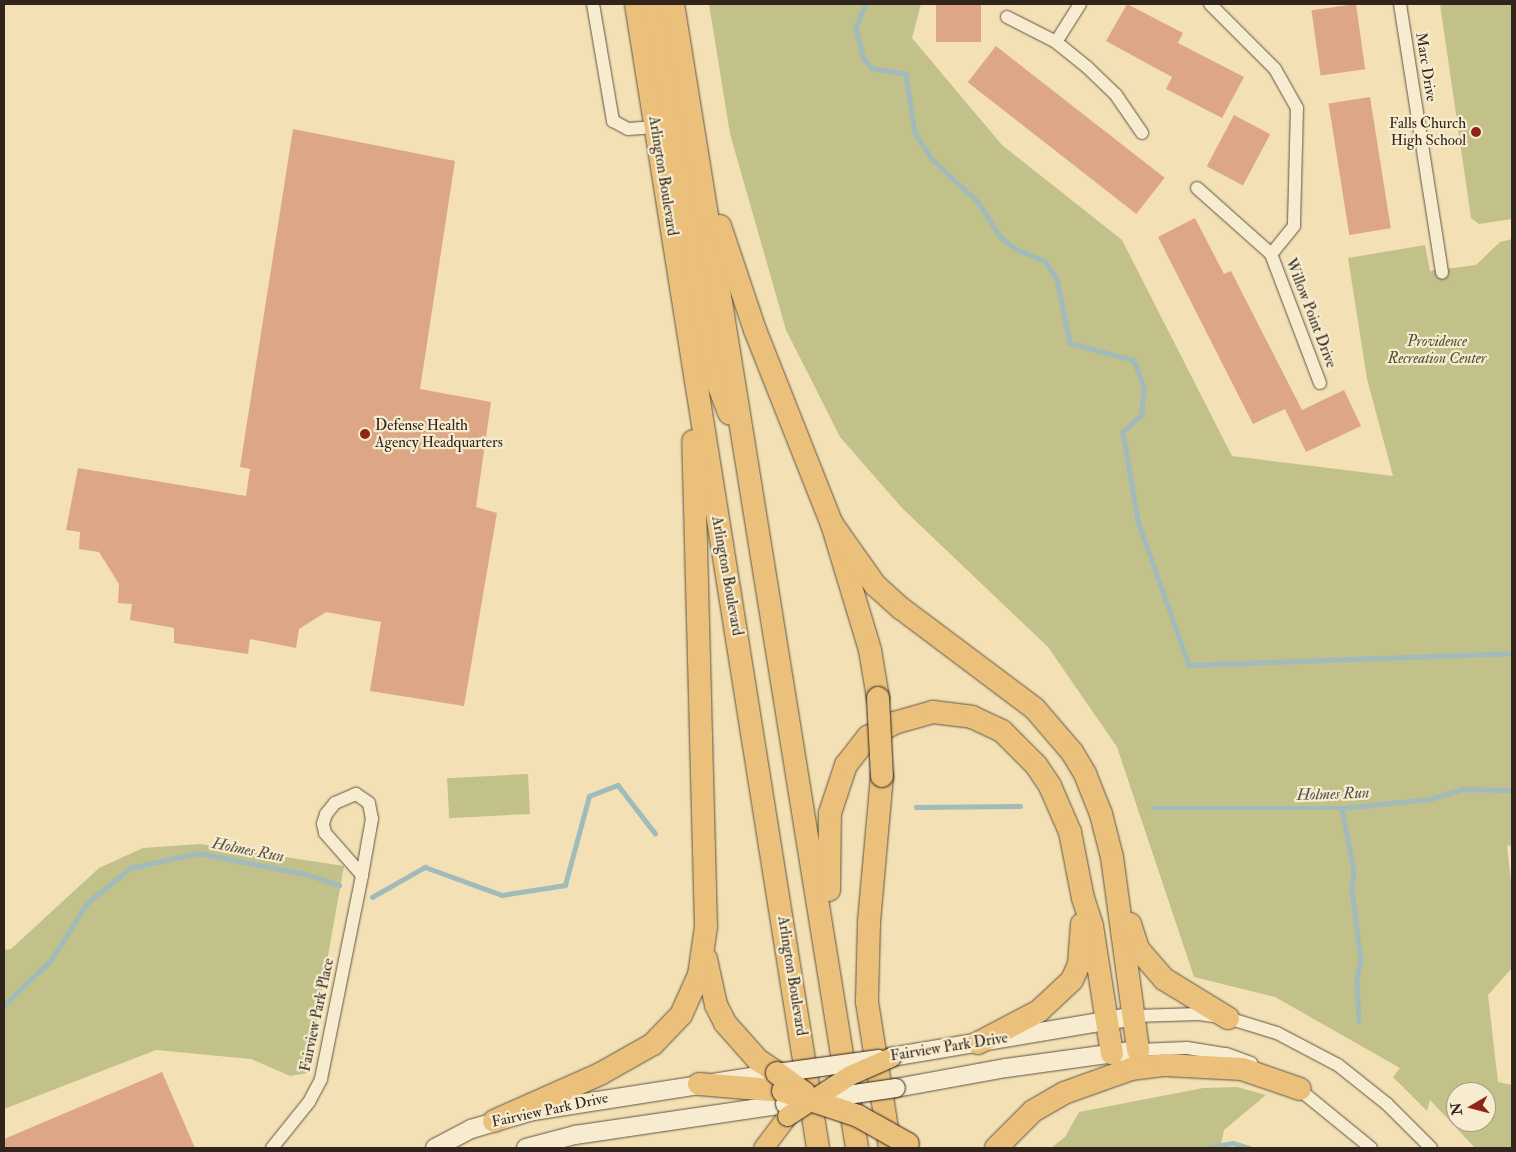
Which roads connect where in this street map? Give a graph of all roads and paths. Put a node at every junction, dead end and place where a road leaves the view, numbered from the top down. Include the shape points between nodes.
1 (593, 4) edge
2 (636, 4) edge
3 (654, 4) edge
4 (673, 4) edge
5 (1080, 4) edge
6 (1210, 4) edge
7 (1400, 4) edge
8 (1007, 17) dead end
9 (1056, 42) junction
10 (691, 117) junction
11 (656, 127) junction
12 (1142, 133) dead end
13 (1197, 188) dead end
14 (1271, 254) junction
15 (1442, 273) dead end
16 (689, 336) junction
17 (1320, 383) dead end
18 (744, 451) junction
19 (832, 524) junction
20 (362, 875) junction
21 (1115, 878) junction
22 (1083, 898) junction
23 (705, 948) junction
24 (1135, 1016) junction
25 (1228, 1018) junction
26 (1108, 1020) junction
27 (841, 1042) junction
28 (978, 1043) junction
29 (1138, 1050) junction
30 (1112, 1054) junction
31 (892, 1057) junction
32 (699, 1084) joint
33 (1300, 1089) junction
34 (783, 1096) junction
35 (814, 1099) junction
36 (494, 1121) junction
37 (819, 1144) edge
38 (904, 1147) edge
39 (272, 1148) edge
40 (435, 1148) edge
41 (526, 1148) edge
42 (763, 1148) edge
43 (857, 1148) edge
44 (996, 1148) edge
45 (1372, 1148) edge
46 (1431, 1148) edge

1 - 11 street via 613,121 628,129
2 - 11 highway, Arlington Boulevard
3 - 18 highway via 714,376
4 - 10 highway
5 - 9 street
6 - 14 street, Willow Point Drive via 1275,69 1297,108 1294,226
7 - 15 street, Marc Drive
8 - 9 street
9 - 12 street via 1116,95
10 - 18 highway
10 - 19 highway via 712,201 754,330
11 - 16 highway, Arlington Boulevard
13 - 14 street, Willow Point Drive
14 - 17 street, Willow Point Drive
16 - 23 highway via 698,570
16 - 37 highway, Arlington Boulevard
18 - 27 highway
19 - 21 highway via 875,585 1007,686 1072,752 1101,814
19 - 38 highway, bridge via 870,650 878,698 882,776 869,923 867,1002
20 - 20 street, Fairview Park Place via 372,811 364,796 356,794 335,803 323,824 326,833
20 - 39 street, Fairview Park Place via 321,1079 309,1102
21 - 24 highway
21 - 25 highway via 1138,949 1150,964 1180,991
22 - 26 highway via 1092,926
22 - 27 highway via 1070,832 1056,799 1036,765 1002,731 972,717 933,712 894,723 868,737 846,765 837,785 827,836 828,887 843,985
22 - 28 highway via 1082,946 1072,980 1039,1011
23 - 34 highway via 708,977 725,1023 758,1060
23 - 36 highway via 692,995 681,1015 653,1044 605,1072
24 - 25 street, Fairview Park Drive via 1177,1012
24 - 26 main road, Fairview Park Drive
24 - 29 highway
25 - 46 street, Fairview Park Drive via 1277,1033 1338,1065 1386,1104
26 - 28 main road, Fairview Park Drive
26 - 30 highway
27 - 43 highway
28 - 31 main road, Fairview Park Drive
29 - 30 main road, Fairview Park Drive
29 - 33 street, Fairview Park Drive via 1187,1048 1226,1054 1256,1064
30 - 35 main road, Fairview Park Drive, bridge
31 - 34 main road, Fairview Park Drive, bridge
31 - 35 main road, bridge via 863,1068
32 - 34 highway
32 - 36 main road, Fairview Park Drive via 581,1102
33 - 44 highway via 1242,1069 1175,1065 1131,1069 1064,1093 1033,1111
33 - 45 street, Fairview Park Drive
34 - 35 highway, bridge
34 - 35 main road, bridge
34 - 41 main road, Fairview Park Drive via 575,1135
34 - 42 main road
35 - 38 highway, bridge via 858,1116
36 - 40 main road, Fairview Park Drive

